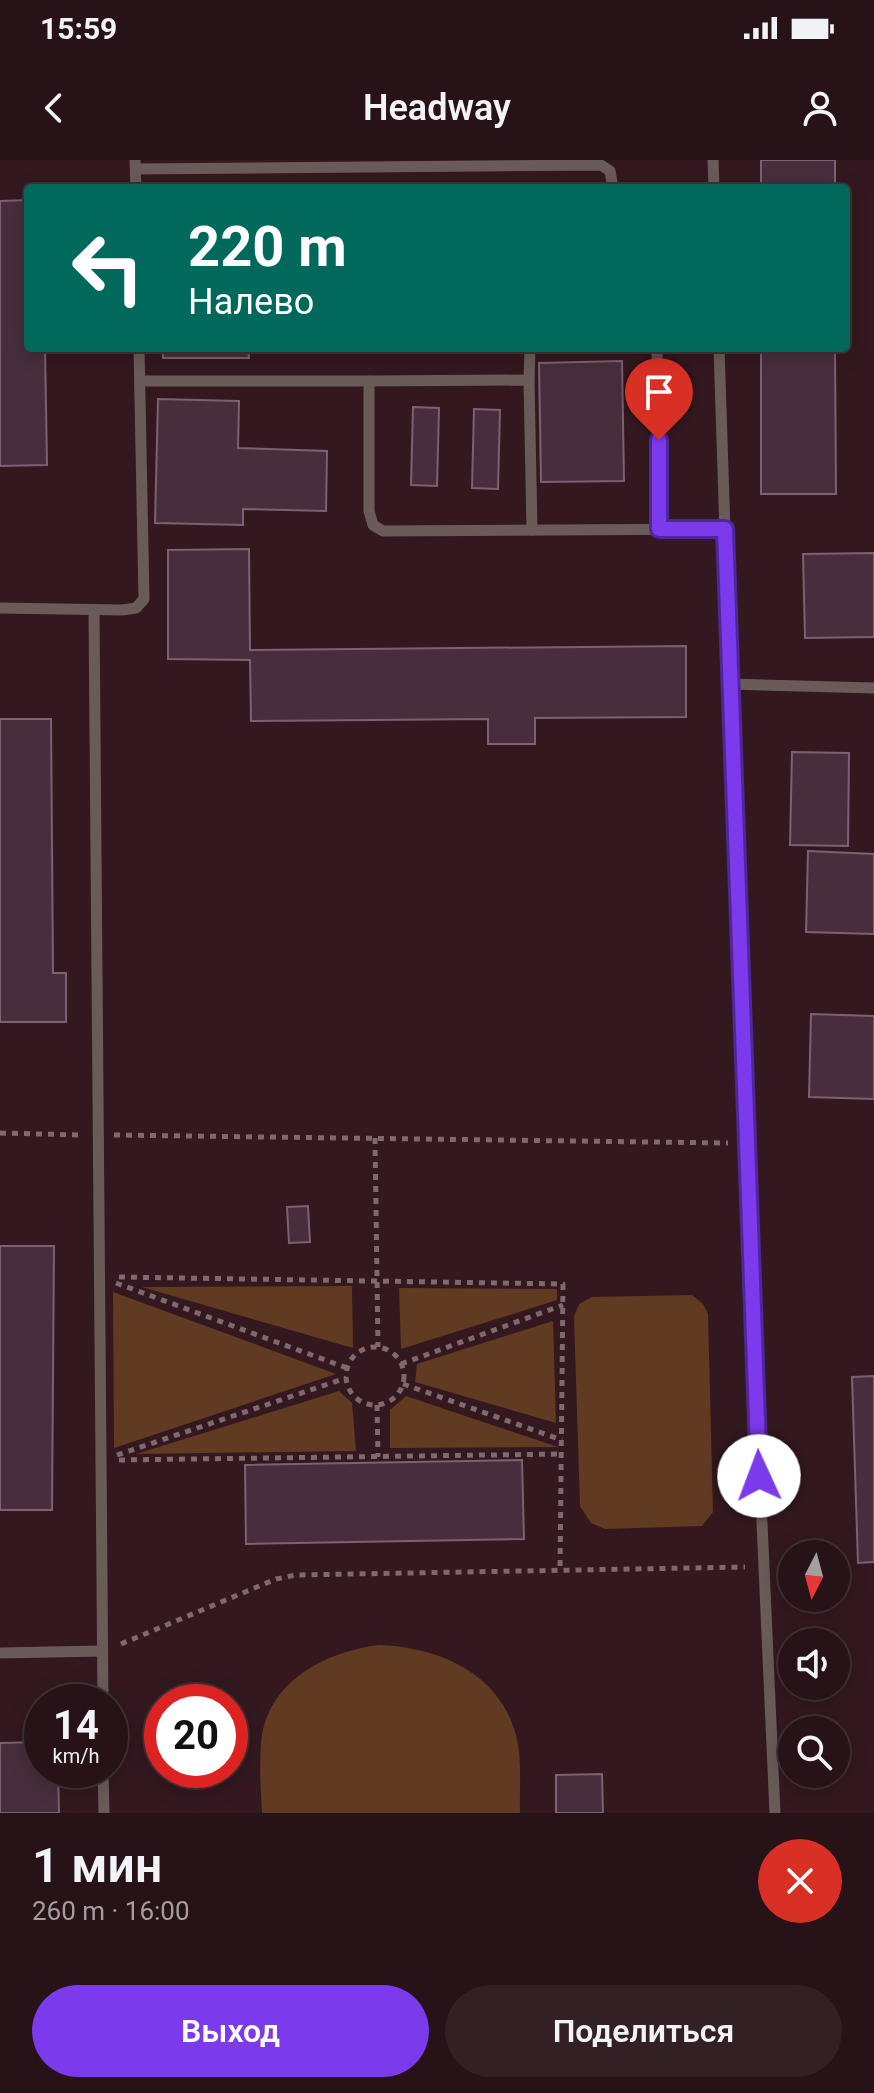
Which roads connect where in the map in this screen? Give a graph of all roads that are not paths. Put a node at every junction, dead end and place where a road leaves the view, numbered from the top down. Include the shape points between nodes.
1 (713, 160) edge
2 (136, 164) edge
3 (612, 184) edge
4 (714, 184) edge
5 (139, 352) edge
6 (530, 352) edge
7 (657, 352) edge
8 (719, 352) edge
9 (529, 380) junction
10 (140, 381) junction
11 (369, 381) junction
12 (659, 529) junction
13 (725, 529) junction
14 (532, 530) junction
15 (0, 608) edge
16 (94, 610) junction
17 (730, 684) junction
18 (874, 688) edge
19 (102, 1651) junction
20 (0, 1653) edge
21 (103, 1684) edge
22 (103, 1788) edge
23 (104, 1813) edge
24 (775, 1813) edge

1 - 4 lane
2 - 3 lane via 601,165 610,171
5 - 10 lane
6 - 9 lane
7 - 12 lane
8 - 13 lane
9 - 11 lane
9 - 14 lane
10 - 11 lane
10 - 16 lane via 144,599 136,608
11 - 14 lane via 373,525 383,531
12 - 13 lane
12 - 14 lane
13 - 17 lane
15 - 16 lane
16 - 19 lane
17 - 18 lane
17 - 24 lane
19 - 20 lane
19 - 21 lane
22 - 23 lane

